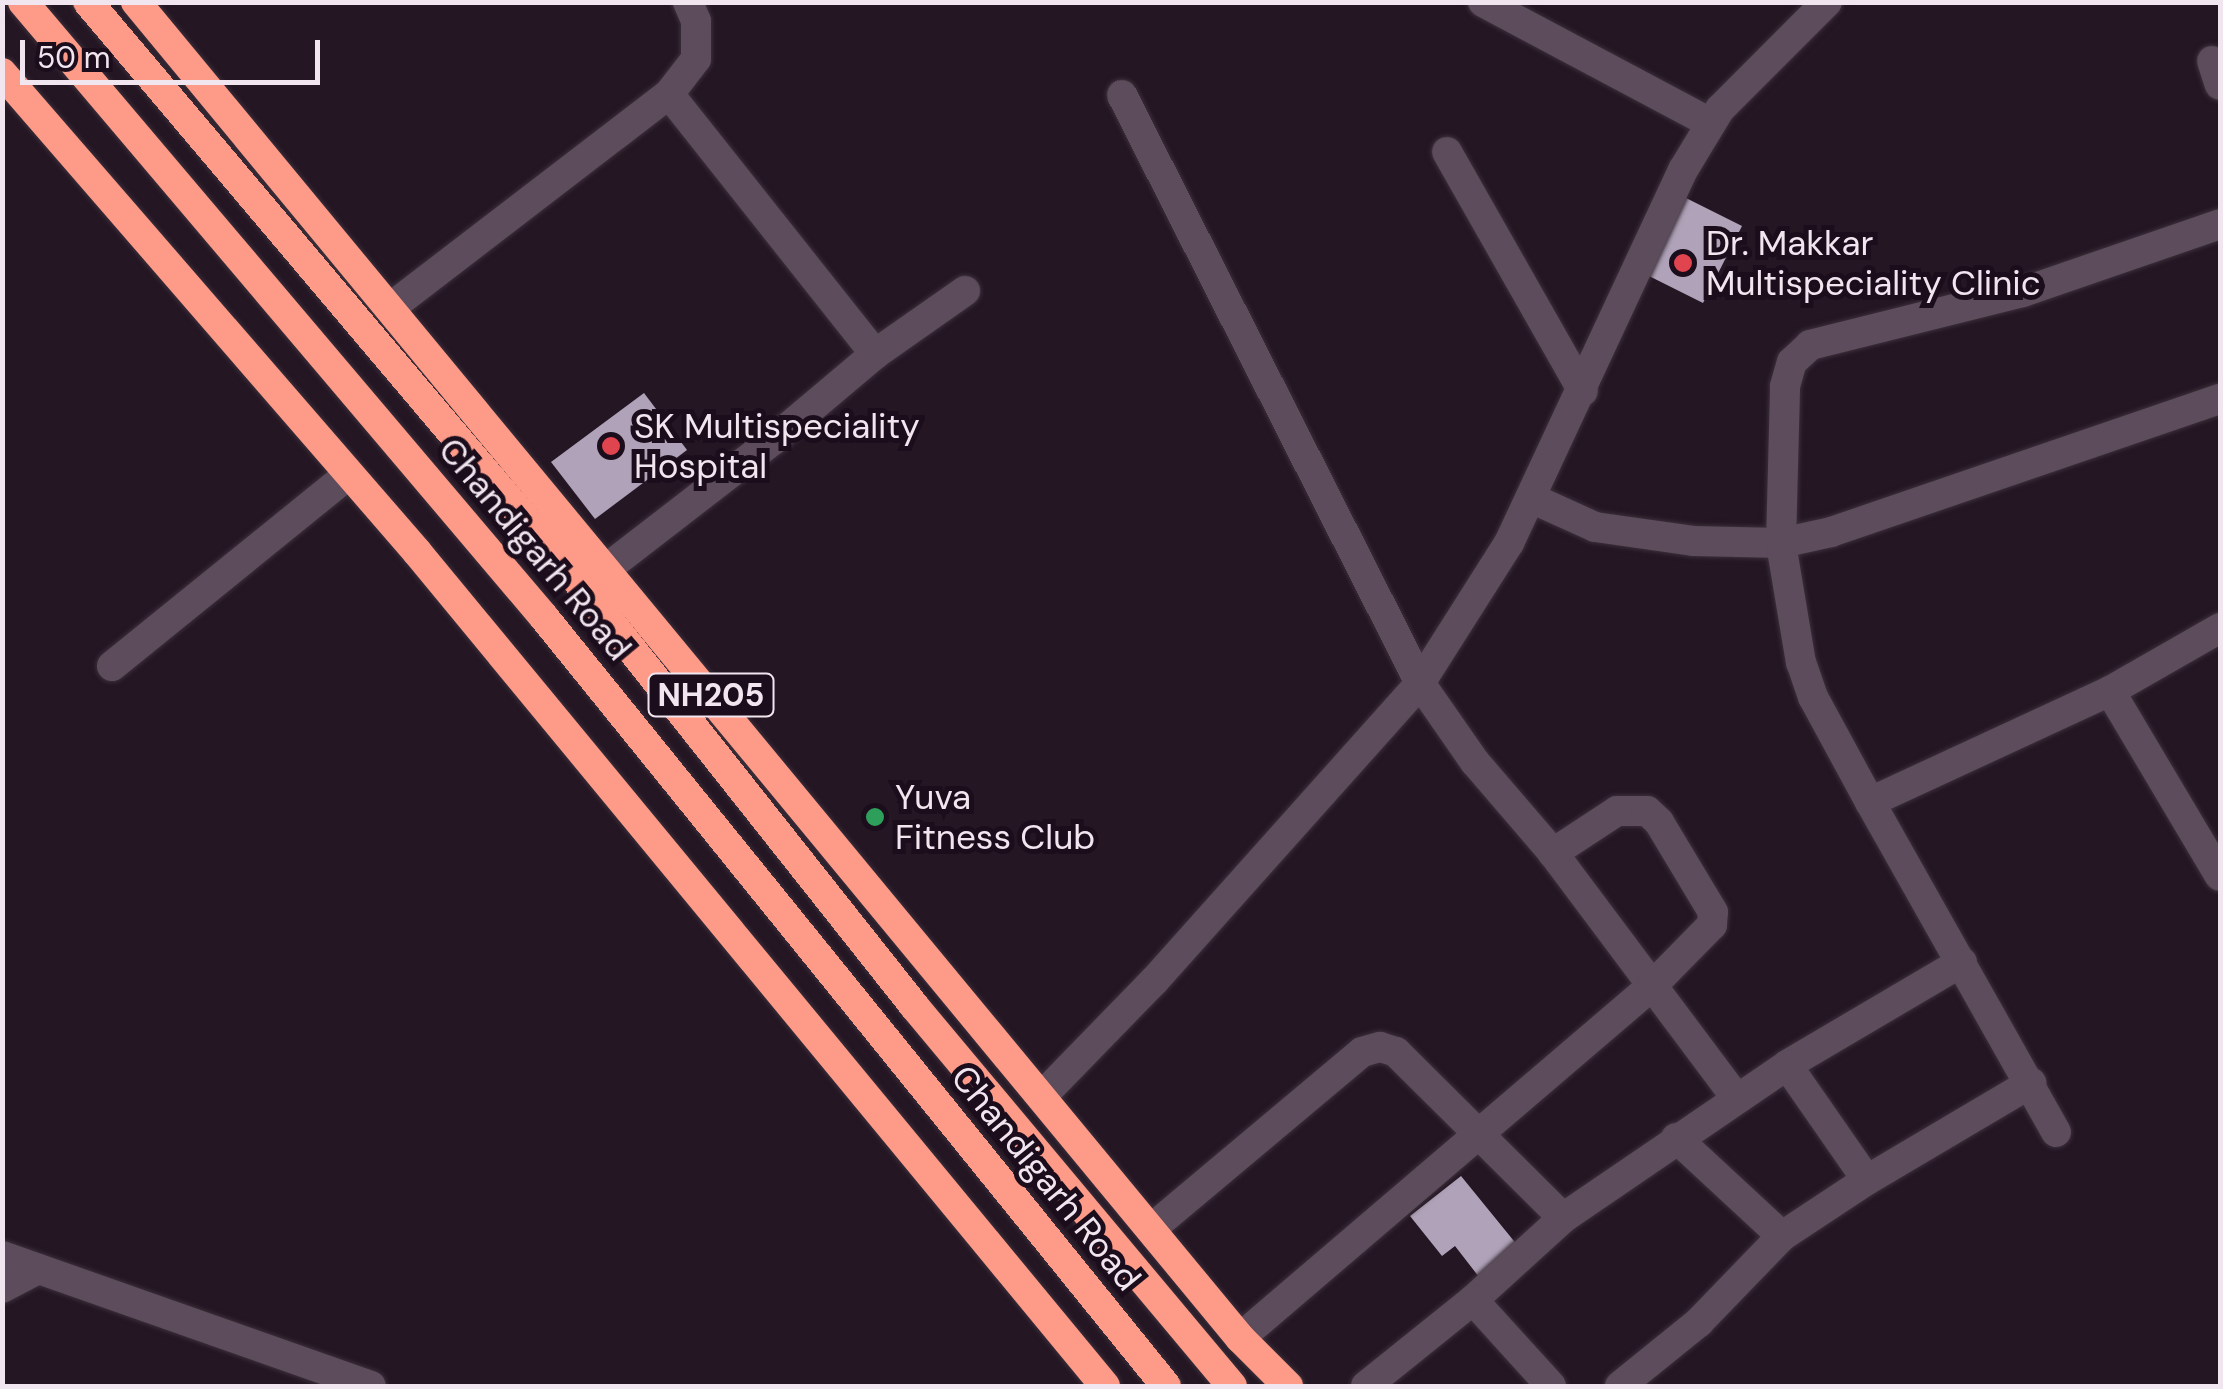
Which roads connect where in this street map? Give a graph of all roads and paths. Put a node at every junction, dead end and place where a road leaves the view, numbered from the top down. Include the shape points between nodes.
1 (23, 2) edge
2 (88, 2) edge
3 (136, 2) edge
4 (688, 2) edge
5 (1483, 2) edge
6 (1827, 2) edge
7 (2, 74) edge
8 (669, 94) junction
9 (1122, 96) dead end
10 (1711, 123) junction
11 (1447, 152) dead end
12 (2220, 224) edge
13 (965, 291) dead end
14 (390, 308) junction
15 (875, 354) junction
16 (1583, 391) junction
17 (2220, 399) edge
18 (349, 474) junction
19 (1531, 498) junction
20 (1781, 543) junction
21 (606, 568) junction
22 (2220, 628) edge
23 (112, 666) dead end
24 (1420, 683) junction
25 (2110, 691) junction
26 (1870, 802) junction
27 (1552, 852) junction
28 (2220, 876) edge
29 (1962, 962) junction
30 (1654, 984) junction
31 (1787, 1065) junction
32 (2030, 1083) junction
33 (1042, 1096) junction
34 (1737, 1099) junction
35 (2056, 1132) dead end
36 (1477, 1136) junction
37 (1676, 1138) junction
38 (1867, 1180) junction
39 (1564, 1218) junction
40 (1152, 1230) junction
41 (1782, 1236) junction
42 (2, 1256) edge
43 (38, 1268) junction
44 (2, 1288) edge
45 (1474, 1300) junction
46 (1240, 1338) junction
47 (371, 1386) edge
48 (1105, 1386) edge
49 (1166, 1386) edge
50 (1232, 1386) edge
51 (1288, 1386) edge
52 (1366, 1386) edge
53 (1551, 1386) edge
54 (1620, 1386) edge

1 - 49 highway, Chandigarh Road via 543,616
2 - 50 highway via 580,583 915,1006
3 - 14 highway, NH205
4 - 8 street via 696,21 696,59
5 - 10 street
6 - 10 street
7 - 18 highway
8 - 14 street
8 - 15 street
9 - 24 street
10 - 16 street via 1683,170
11 - 16 street
12 - 20 street via 2023,292 1810,345 1792,362 1785,386
13 - 15 street
14 - 21 highway, NH205
15 - 21 street
16 - 19 street
17 - 20 street via 1831,532
18 - 23 street
18 - 48 highway
19 - 20 street via 1595,527 1693,541
19 - 24 street
20 - 26 street via 1801,664
21 - 33 highway, NH205
22 - 25 street
24 - 27 street via 1475,762
24 - 33 street
25 - 26 street
25 - 28 street
26 - 29 street
27 - 30 street
27 - 30 street via 1617,812 1647,811 1659,822 1713,912 1704,936
29 - 31 street
29 - 32 street
30 - 34 street
30 - 36 street
31 - 34 street
31 - 38 street
32 - 35 street
32 - 38 street
33 - 40 highway, NH205
34 - 37 street
36 - 39 street
36 - 40 street via 1396,1052 1362,1052
36 - 46 street
37 - 39 street
37 - 41 street
38 - 41 street
39 - 45 street
40 - 46 highway, NH205
41 - 54 street via 1699,1322
42 - 43 street
43 - 44 street
43 - 47 street
45 - 52 street
45 - 53 street
46 - 51 highway, NH205

